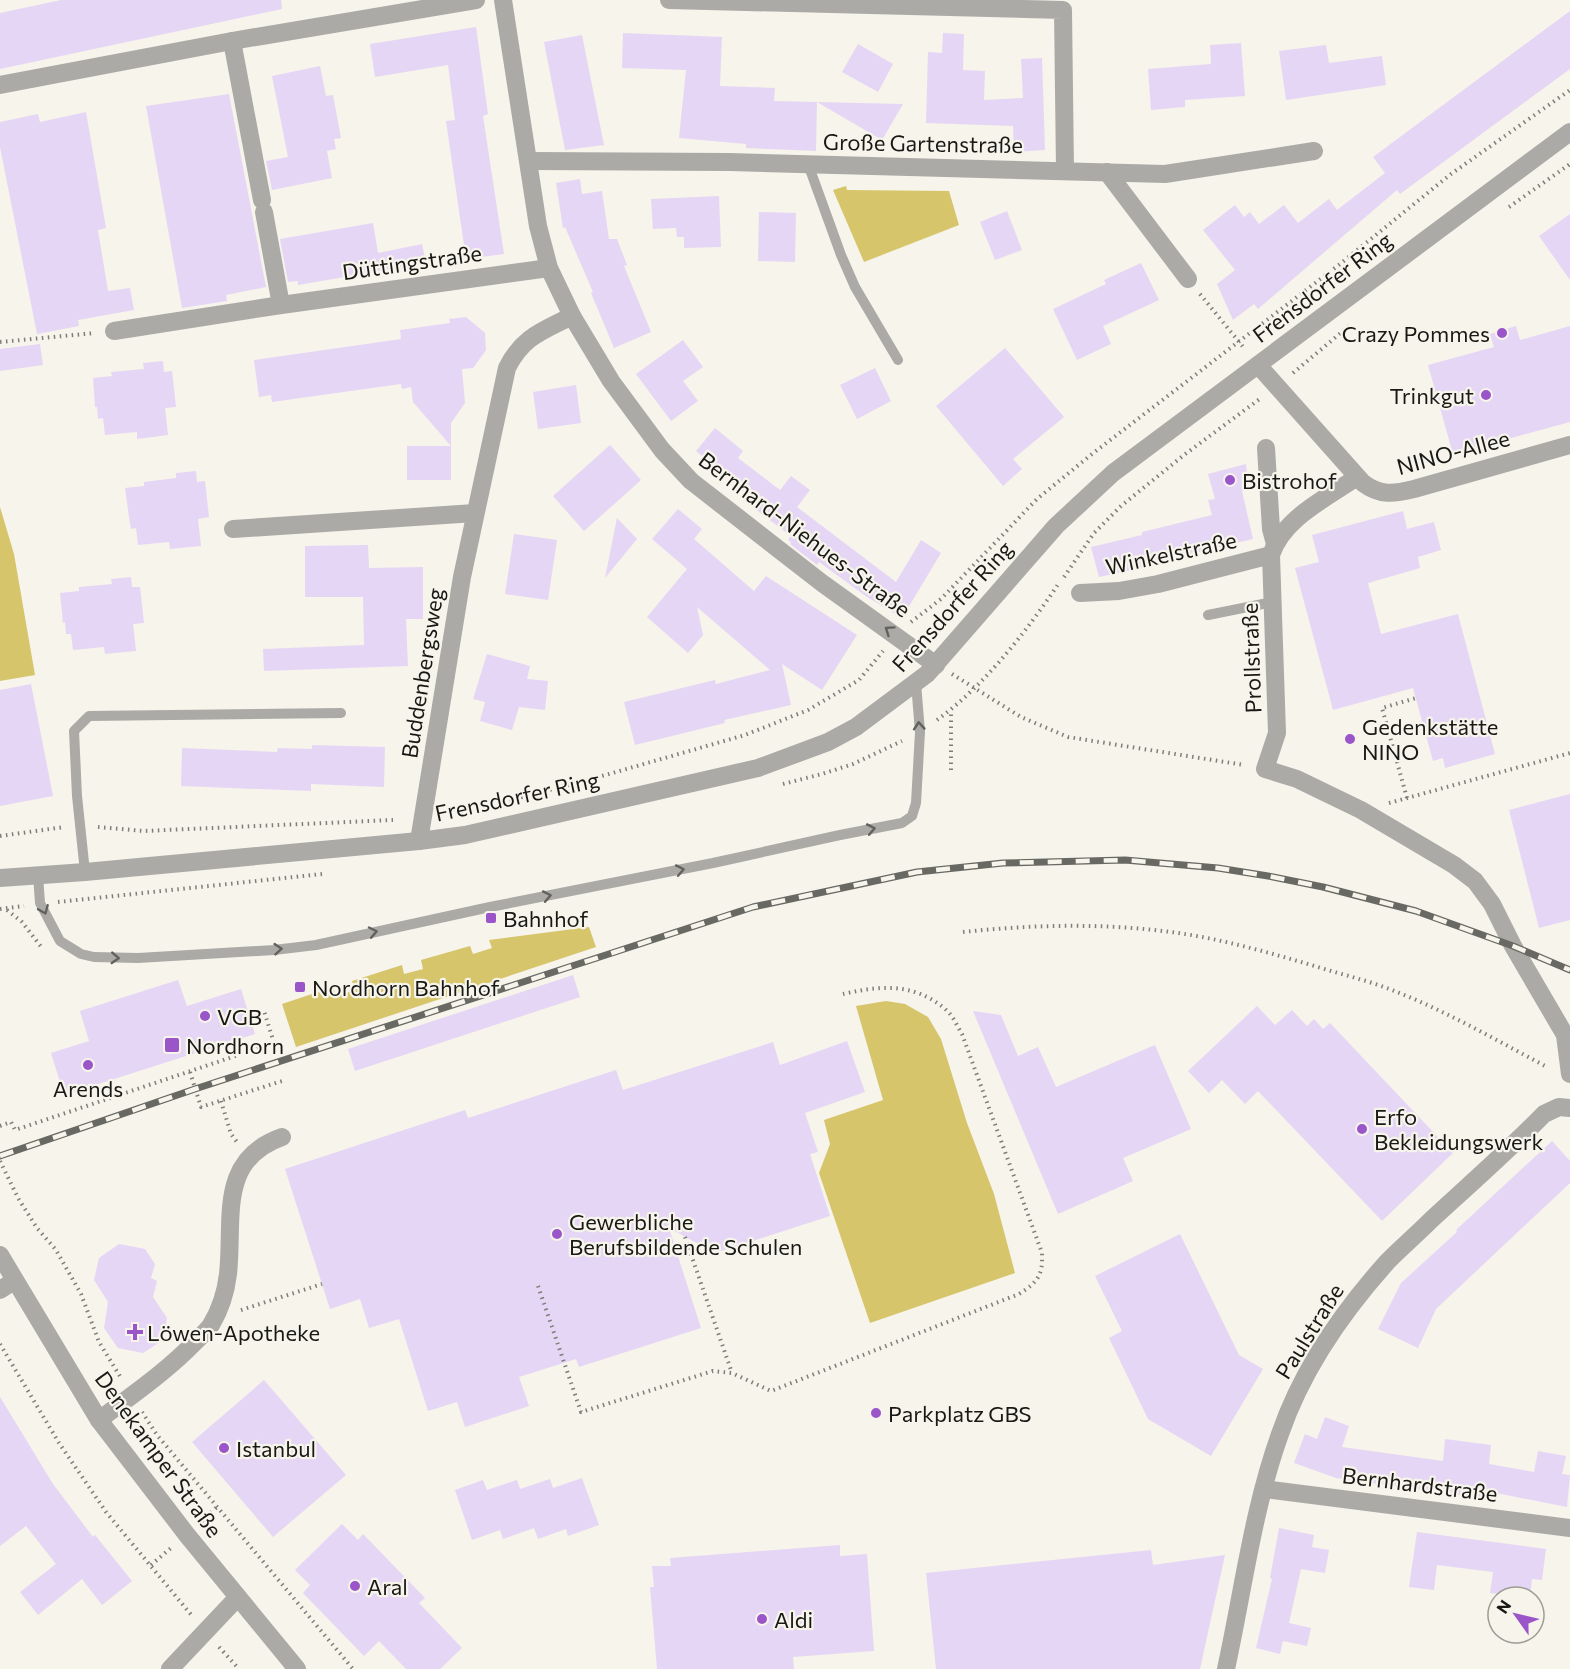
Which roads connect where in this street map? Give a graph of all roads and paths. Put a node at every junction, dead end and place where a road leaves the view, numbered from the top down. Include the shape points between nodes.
1 (476, 0) edge
2 (503, 0) edge
3 (669, 0) edge
4 (232, 40) junction
5 (0, 85) edge
6 (1570, 90) edge
7 (1570, 132) edge
8 (1314, 150) dead end
9 (529, 162) junction
10 (808, 164) junction
11 (1065, 170) junction
12 (1107, 172) junction
13 (549, 267) junction
14 (1188, 279) joint
15 (281, 305) junction
16 (572, 316) junction
17 (114, 331) joint
18 (0, 342) edge
19 (1238, 342) junction
20 (898, 360) dead end
21 (1258, 365) junction
22 (1570, 445) edge
23 (1266, 448) dead end
24 (1357, 477) junction
25 (475, 513) junction
26 (233, 529) dead end
27 (1273, 549) junction
28 (1080, 593) dead end
29 (1273, 602) junction
30 (1208, 615) dead end
31 (896, 634) junction
32 (1008, 652) dead end
33 (936, 665) junction
34 (916, 684) junction
35 (973, 687) junction
36 (1416, 698) dead end
37 (341, 713) dead end
38 (1570, 753) edge
39 (1265, 769) junction
40 (951, 770) dead end
41 (1407, 798) junction
42 (488, 806) dead end
43 (1361, 810) junction
44 (423, 818) junction
45 (81, 824) junction
46 (0, 836) edge
47 (419, 841) junction
48 (85, 872) junction
49 (38, 875) junction
50 (0, 878) edge
51 (0, 909) edge
52 (6, 909) dead end
53 (963, 932) dead end
54 (843, 994) dead end
55 (264, 1011) dead end
56 (1569, 1069) edge
57 (190, 1072) junction
58 (1570, 1074) edge
59 (282, 1081) dead end
60 (221, 1101) junction
61 (1570, 1108) edge
62 (0, 1126) edge
63 (282, 1137) dead end
64 (247, 1158) junction
65 (0, 1161) edge
66 (685, 1237) dead end
67 (0, 1256) edge
68 (322, 1284) dead end
69 (7, 1285) edge
70 (538, 1286) dead end
71 (220, 1306) junction
72 (0, 1344) edge
73 (732, 1373) junction
74 (132, 1395) junction
75 (99, 1420) junction
76 (1264, 1489) junction
77 (1570, 1528) edge
78 (238, 1597) junction
79 (206, 1632) junction
80 (170, 1669) edge
81 (239, 1669) edge
82 (297, 1669) edge
83 (353, 1669) edge
84 (1226, 1669) edge

1 - 4 street
2 - 9 street, Bernhard-Niehues-Straße
3 - 11 street via 1063,10
4 - 5 street
4 - 15 street
6 - 19 path via 1451,174
7 - 21 street, Frensdorfer Ring
8 - 12 street, Große Gartenstraße via 1165,174
9 - 10 street, Große Gartenstraße
9 - 13 street, Bernhard-Niehues-Straße via 538,226
10 - 11 street, Große Gartenstraße
10 - 20 lane via 855,287
11 - 12 street, Große Gartenstraße
12 - 14 street
13 - 15 street, Düttingstraße
13 - 16 street, Bernhard-Niehues-Straße
14 - 19 path
15 - 17 street, Düttingstraße
16 - 25 street, Buddenbergsweg via 520,345 507,368
31 -> 16 street, Bernhard-Niehues-Straße via 822,583 691,481 662,450 611,381
17 - 18 path
19 - 21 path
19 - 31 path via 1037,499 941,599
21 - 24 street, NINO-Allee
21 - 33 street, Frensdorfer Ring via 1113,473 1072,511
22 - 24 street, NINO-Allee via 1398,493 1370,489
23 - 27 street, Prollstraße
24 - 27 street via 1296,519
25 - 26 street
25 - 44 street, Buddenbergsweg
27 - 28 street, Winkelstraße via 1148,586
27 - 29 street, Prollstraße
29 - 30 lane
29 - 39 street, Prollstraße via 1277,733
31 - 33 street, Bernhard-Niehues-Straße
31 - 42 path via 859,680 808,710 745,735
32 - 35 path
33 - 34 street, Frensdorfer Ring
34 - 47 street, Frensdorfer Ring via 828,742 758,768 465,835
49 -> 34 lane via 40,903 60,941 81,954 138,958 274,950 316,945 902,823 912,816 916,803 920,732
35 - 39 path via 1021,717 1068,737
35 - 40 path via 951,709
36 - 41 path via 1382,708
37 - 45 lane via 89,716 74,731
38 - 41 path
39 - 43 street via 1308,784
41 - 43 path
43 - 56 street via 1467,873 1485,892 1565,1035
44 - 45 path via 144,831
44 - 47 street, Buddenbergsweg
45 - 46 path
45 - 48 lane
47 - 48 street, Frensdorfer Ring
48 - 49 street, Frensdorfer Ring
49 - 50 street, Frensdorfer Ring
51 - 52 path
53 - 56 path via 1089,925 1221,940 1383,987 1443,1012 1547,1068
54 - 73 path via 890,987 909,990 949,1012 962,1034 1042,1253 1043,1267 1036,1282 1019,1294 771,1391
55 - 57 path via 274,1043
56 - 58 street
57 - 60 path via 201,1107
57 - 62 path via 15,1130 12,1122
59 - 60 path
60 - 64 path via 231,1134
61 - 76 street, Paulstraße via 1559,1107 1544,1114 1389,1260 1345,1312 1311,1367 1284,1422
63 - 64 street via 267,1142
64 - 71 street via 232,1192 228,1274
65 - 74 path via 18,1198 56,1250 81,1294 99,1342
66 - 73 path
67 - 69 street, Denekamper Straße
68 - 71 path via 243,1311
69 - 75 street, Denekamper Straße
70 - 73 path via 581,1412 713,1371
71 - 74 street via 210,1327 186,1352
72 - 79 path via 106,1512
74 - 75 street
74 - 83 path via 157,1435
75 - 78 street, Denekamper Straße
76 - 77 street, Bernhardstraße
76 - 84 street, Paulstraße
78 - 79 street
78 - 82 street, Denekamper Straße
79 - 80 street
79 - 81 path

